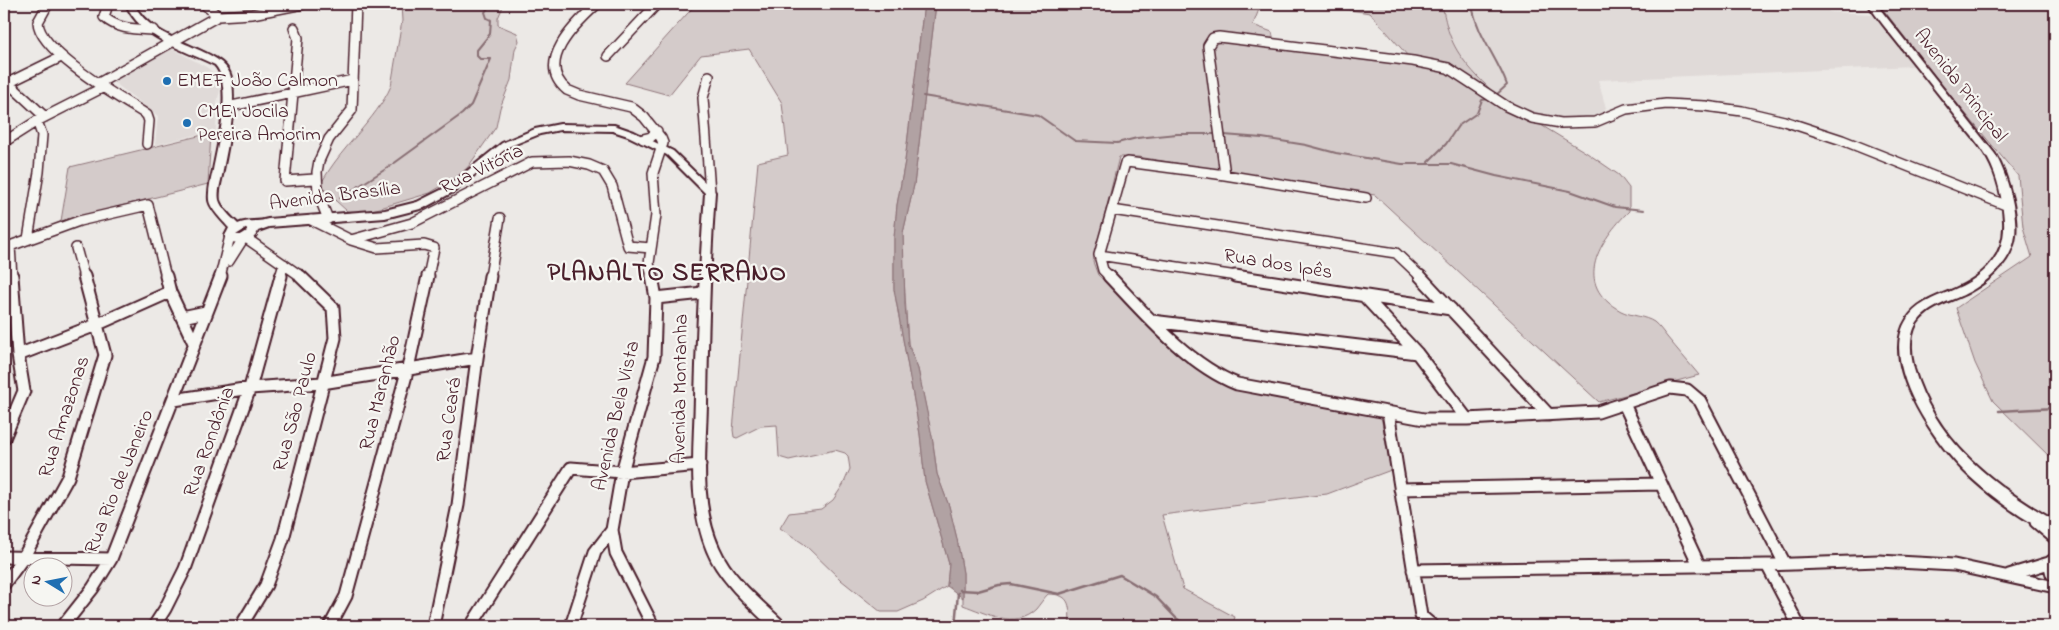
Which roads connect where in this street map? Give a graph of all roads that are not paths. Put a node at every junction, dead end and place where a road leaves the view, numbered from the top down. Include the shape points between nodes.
1 (48, 4) edge
2 (108, 4) edge
3 (130, 4) edge
4 (204, 4) edge
5 (303, 4) edge
6 (356, 4) edge
7 (597, 4) edge
8 (657, 4) edge
9 (1872, 4) edge
10 (218, 16) junction
11 (294, 28) dead end
12 (154, 30) junction
13 (173, 41) junction
14 (608, 56) dead end
15 (61, 58) junction
16 (709, 76) dead end
17 (353, 80) junction
18 (6, 81) edge
19 (101, 85) junction
20 (292, 94) junction
21 (227, 107) junction
22 (41, 119) junction
23 (658, 131) junction
24 (19, 133) junction
25 (42, 134) junction
26 (643, 139) junction
27 (4, 142) edge
28 (147, 144) dead end
29 (662, 148) junction
30 (1225, 175) junction
31 (315, 179) junction
32 (710, 192) junction
33 (1366, 198) dead end
34 (2008, 206) junction
35 (1112, 210) junction
36 (500, 218) dead end
37 (328, 219) junction
38 (311, 220) junction
39 (254, 228) junction
40 (233, 232) junction
41 (245, 238) junction
42 (28, 239) junction
43 (350, 240) junction
44 (7, 243) edge
45 (76, 248) dead end
46 (652, 248) junction
47 (1099, 255) junction
48 (284, 264) junction
49 (224, 268) junction
50 (170, 292) junction
51 (703, 293) junction
52 (1365, 297) junction
53 (656, 298) junction
54 (1451, 309) junction
55 (206, 312) junction
56 (182, 317) junction
57 (1152, 321) junction
58 (96, 325) junction
59 (194, 343) junction
60 (1417, 353) junction
61 (18, 355) junction
62 (478, 358) junction
63 (408, 368) junction
64 (322, 383) junction
65 (250, 388) junction
66 (174, 400) junction
67 (1624, 404) junction
68 (1388, 412) junction
69 (1549, 415) junction
70 (1467, 419) junction
71 (4, 438) edge
72 (700, 465) junction
73 (622, 472) junction
74 (1661, 484) junction
75 (1400, 489) junction
76 (2018, 507) junction
77 (2055, 528) edge
78 (612, 530) junction
79 (2055, 538) edge
80 (4, 558) edge
81 (22, 558) edge
82 (23, 558) edge
83 (22, 559) edge
84 (72, 559) edge
85 (111, 559) junction
86 (2052, 561) edge
87 (1785, 564) junction
88 (1699, 565) junction
89 (1767, 565) junction
90 (1413, 570) junction
91 (2005, 576) junction
92 (2055, 576) edge
93 (4, 584) edge
94 (2055, 587) edge
95 (62, 626) edge
96 (154, 626) edge
97 (241, 626) edge
98 (330, 626) edge
99 (433, 626) edge
100 (471, 626) edge
101 (571, 626) edge
102 (653, 626) edge
103 (778, 626) edge
104 (1434, 626) edge
105 (1799, 626) edge

1 - 15 street via 38,25 41,34
2 - 12 street via 104,17 111,24
3 - 12 street via 140,20
4 - 10 street
5 - 10 street via 252,14
6 - 17 street
7 - 23 street via 574,26 559,47 553,67 554,78 571,92 629,106
8 - 14 street
9 - 34 street, Avenida Principal via 1992,156
10 - 13 street
11 - 20 street via 298,38
12 - 13 street
13 - 19 street
13 - 21 street via 224,69
15 - 18 street
15 - 19 street
16 - 32 street via 703,98
17 - 20 street
17 - 31 street via 352,110 322,150
18 - 22 street
19 - 22 street
19 - 28 street via 147,114 150,122
20 - 21 street
20 - 31 street via 285,181
21 - 40 street via 214,202
22 - 24 street
22 - 25 street
23 - 26 street
23 - 29 street
24 - 25 street
24 - 27 street
25 - 42 street via 40,172
26 - 29 street, Avenida Brasília
26 - 37 street, Avenida Brasília via 614,128 560,127 538,131 505,145 451,188 420,205 385,214
29 - 32 street via 681,162
29 - 46 street, Avenida Bela Vista via 653,173 656,215
30 - 33 street
30 - 34 street via 1208,46 1213,38 1219,37 1448,68 1506,106 1532,118 1561,123 1595,122 1626,109 1666,104 1742,111 1842,140
30 - 35 street via 1127,162
31 - 37 street
32 - 51 street, Avenida Montanha
34 - 76 street, Avenida Principal via 2006,253 1964,289 1927,305 1911,321 1904,340 1910,378 1930,421 1979,478
35 - 47 street
35 - 54 street via 1396,254
36 - 62 street, Rua Ceará
37 - 38 street, Avenida Brasília
38 - 39 street, Avenida Brasília via 268,223
38 - 43 street
39 - 40 street, Avenida Brasília via 248,224
39 - 41 street
40 - 41 street via 234,240
40 - 49 street, Rua Rio de Janeiro
41 - 48 street, Rua São Paulo
41 - 49 street, Rua Rio de Janeiro
42 - 44 street
42 - 50 street via 79,222 148,206
43 - 46 street, Rua Vitória via 412,223 532,162 569,161 590,165 603,172 612,186 628,246
43 - 63 street, Rua Maranhão via 377,248 434,248
44 - 61 street
45 - 58 street, Rua Amazonas
46 - 53 street, Avenida Bela Vista via 649,263
47 - 52 street, Rua dos Ipês
47 - 57 street via 1103,270
48 - 64 street, Rua São Paulo via 306,279 333,308 335,338
48 - 65 street, Rua Rondônia
49 - 55 street, Rua Rio de Janeiro
50 - 56 street
50 - 58 street
51 - 53 street
51 - 72 street, Avenida Montanha
52 - 54 street, Rua dos Ipês
52 - 60 street
53 - 73 street, Avenida Bela Vista via 654,357
54 - 69 street
55 - 56 street
55 - 59 street, Rua Rio de Janeiro
56 - 59 street
57 - 60 street
57 - 68 street via 1202,366 1237,384
58 - 61 street
58 - 82 street, Rua Amazonas via 105,355 68,478
59 - 66 street, Rua Rio de Janeiro
60 - 70 street
61 - 71 street via 24,391
62 - 63 street
62 - 99 street, Rua Ceará via 458,505
63 - 64 street
63 - 98 street, Rua Maranhão via 346,596
64 - 65 street
64 - 97 street, Rua São Paulo via 283,538 266,586
65 - 66 street
65 - 96 street, Rua Rondônia via 185,569
66 - 85 street, Rua Rio de Janeiro
67 - 69 street via 1598,412
67 - 74 street
67 - 87 street via 1670,388 1682,387 1694,394
68 - 70 street via 1424,419
68 - 75 street
69 - 70 street
72 - 73 street
72 - 103 street, Avenida Montanha via 703,516 713,550 736,585
73 - 78 street, Avenida Bela Vista
73 - 100 street via 571,468
74 - 75 street
74 - 88 street
75 - 90 street
76 - 77 street, Avenida Principal
76 - 79 street
78 - 101 street via 595,552
78 - 102 street, Avenida Bela Vista via 616,552
80 - 81 street
83 - 93 street, Rua Amazonas
84 - 85 street
85 - 95 street, Rua Rio de Janeiro via 93,588
86 - 91 street
86 - 92 street via 2052,574
87 - 89 street
87 - 91 street via 1913,562 1954,565
88 - 89 street
88 - 90 street
89 - 105 street
90 - 104 street via 1421,616
91 - 94 street

